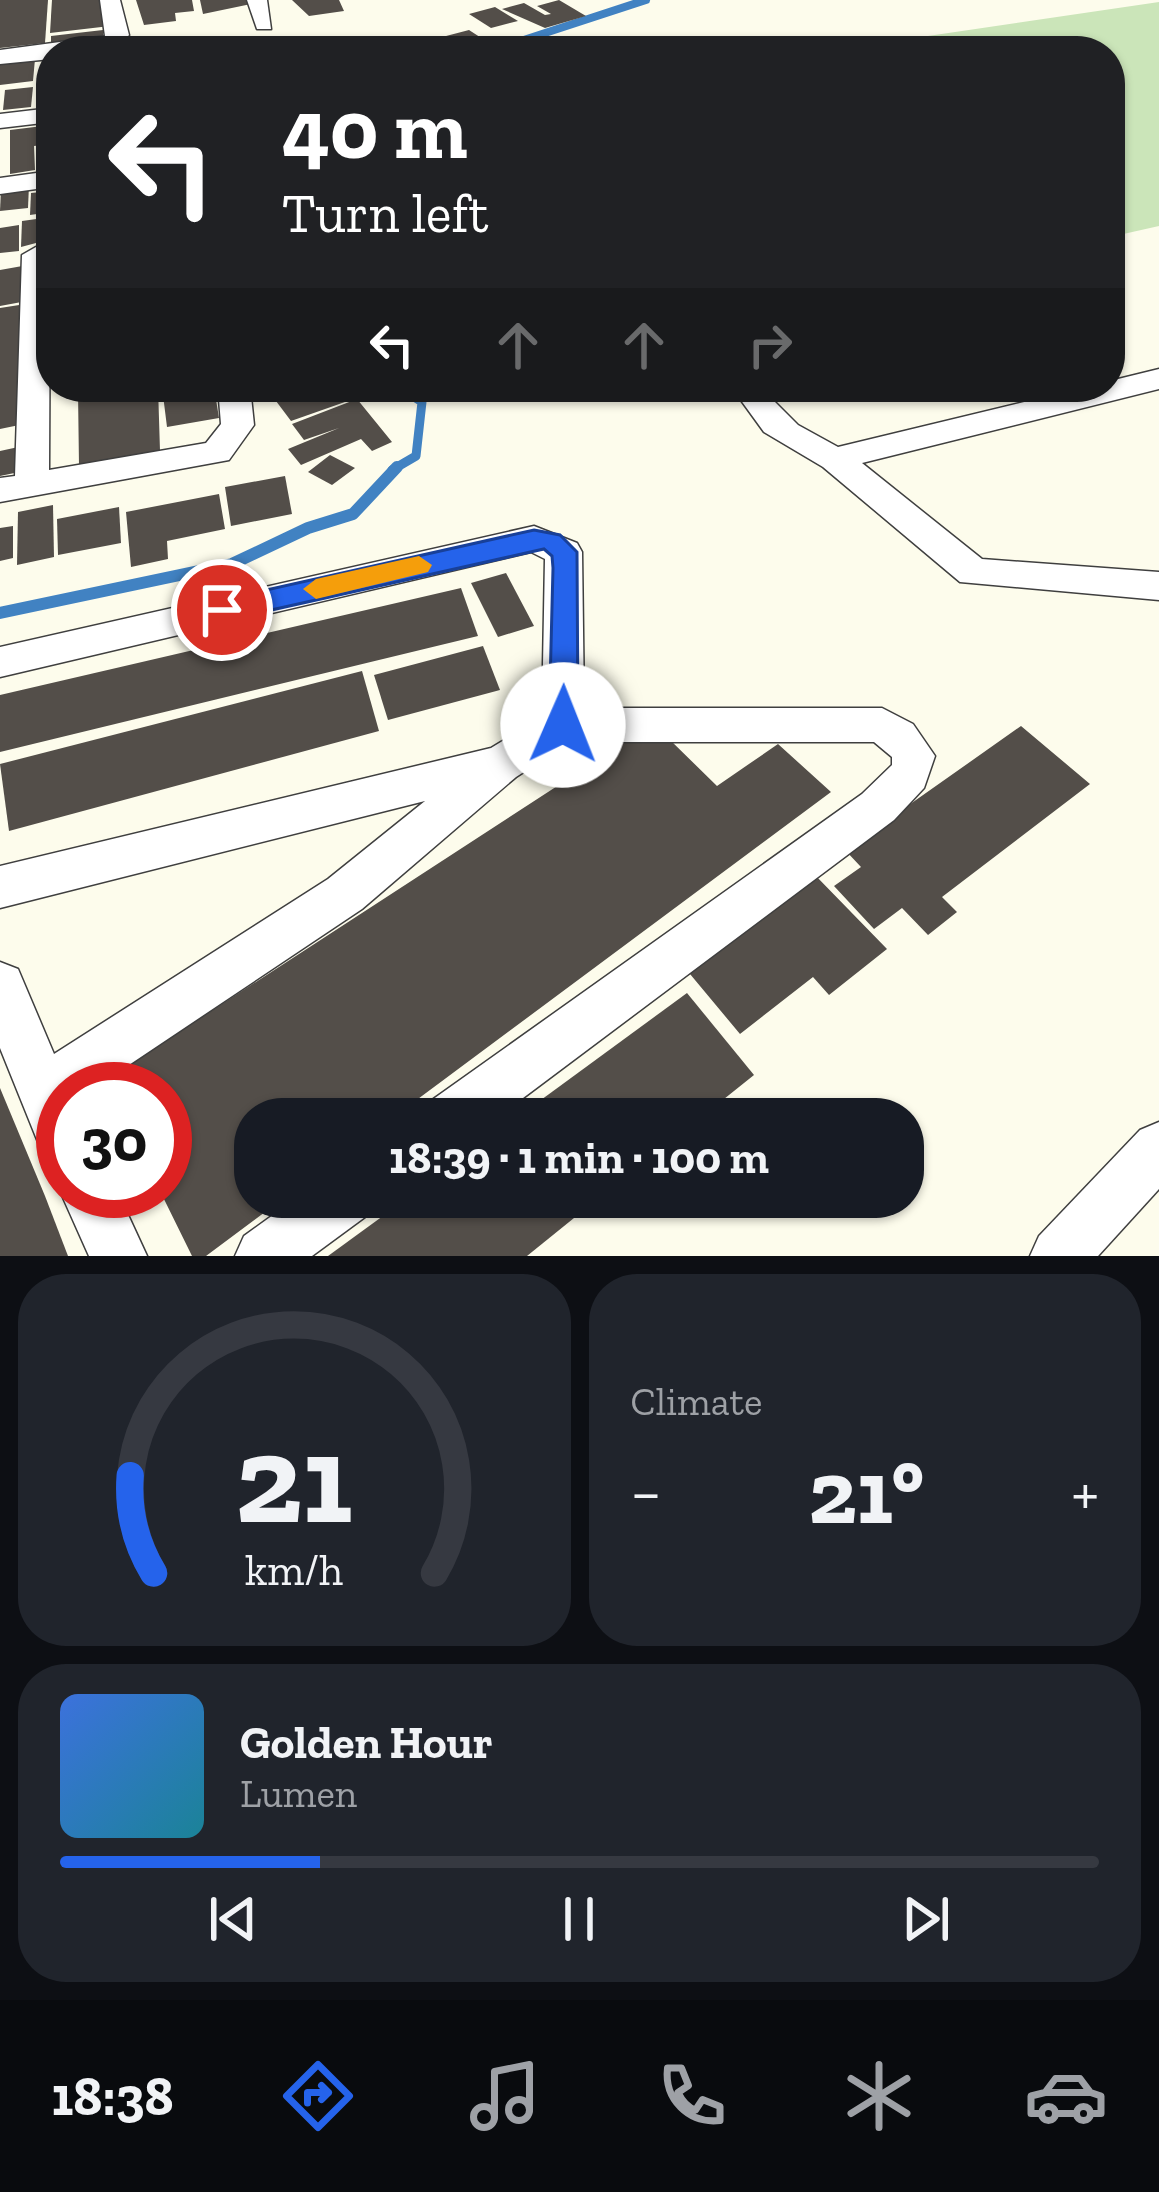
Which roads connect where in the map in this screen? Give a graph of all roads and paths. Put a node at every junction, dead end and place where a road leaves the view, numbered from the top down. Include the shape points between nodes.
1 (110, 0) edge
2 (256, 0) edge
3 (264, 26) dead end
4 (117, 36) edge
5 (36, 53) edge
6 (0, 57) edge
7 (36, 117) edge
8 (0, 121) edge
9 (36, 181) edge
10 (0, 186) edge
11 (36, 255) edge
12 (0, 262) edge
13 (36, 321) edge
14 (1159, 379) edge
15 (1125, 387) edge
16 (235, 402) edge
17 (756, 402) edge
18 (1066, 402) edge
19 (835, 459) junction
20 (16, 487) edge
21 (1159, 586) edge
22 (0, 662) edge
23 (563, 725) junction
24 (502, 764) junction
25 (0, 887) edge
26 (0, 986) edge
27 (123, 1062) edge
28 (36, 1075) edge
29 (481, 1098) edge
30 (1159, 1149) edge
31 (100, 1218) edge
32 (316, 1218) edge
33 (118, 1256) edge
34 (264, 1256) edge
35 (1059, 1256) edge

1 - 4 street
2 - 3 street
5 - 6 street
7 - 8 street
9 - 10 street
11 - 12 street
13 - 20 street
14 - 15 street
16 - 20 street via 238,424 217,452
17 - 19 street via 796,441
18 - 19 street
19 - 21 street via 973,572
22 - 23 street via 534,539 564,552
23 - 24 street
23 - 29 street via 882,725 906,739 915,759 912,776 878,807
24 - 25 street
24 - 27 street via 345,895
26 - 28 street
30 - 35 street
31 - 33 street
32 - 34 street

